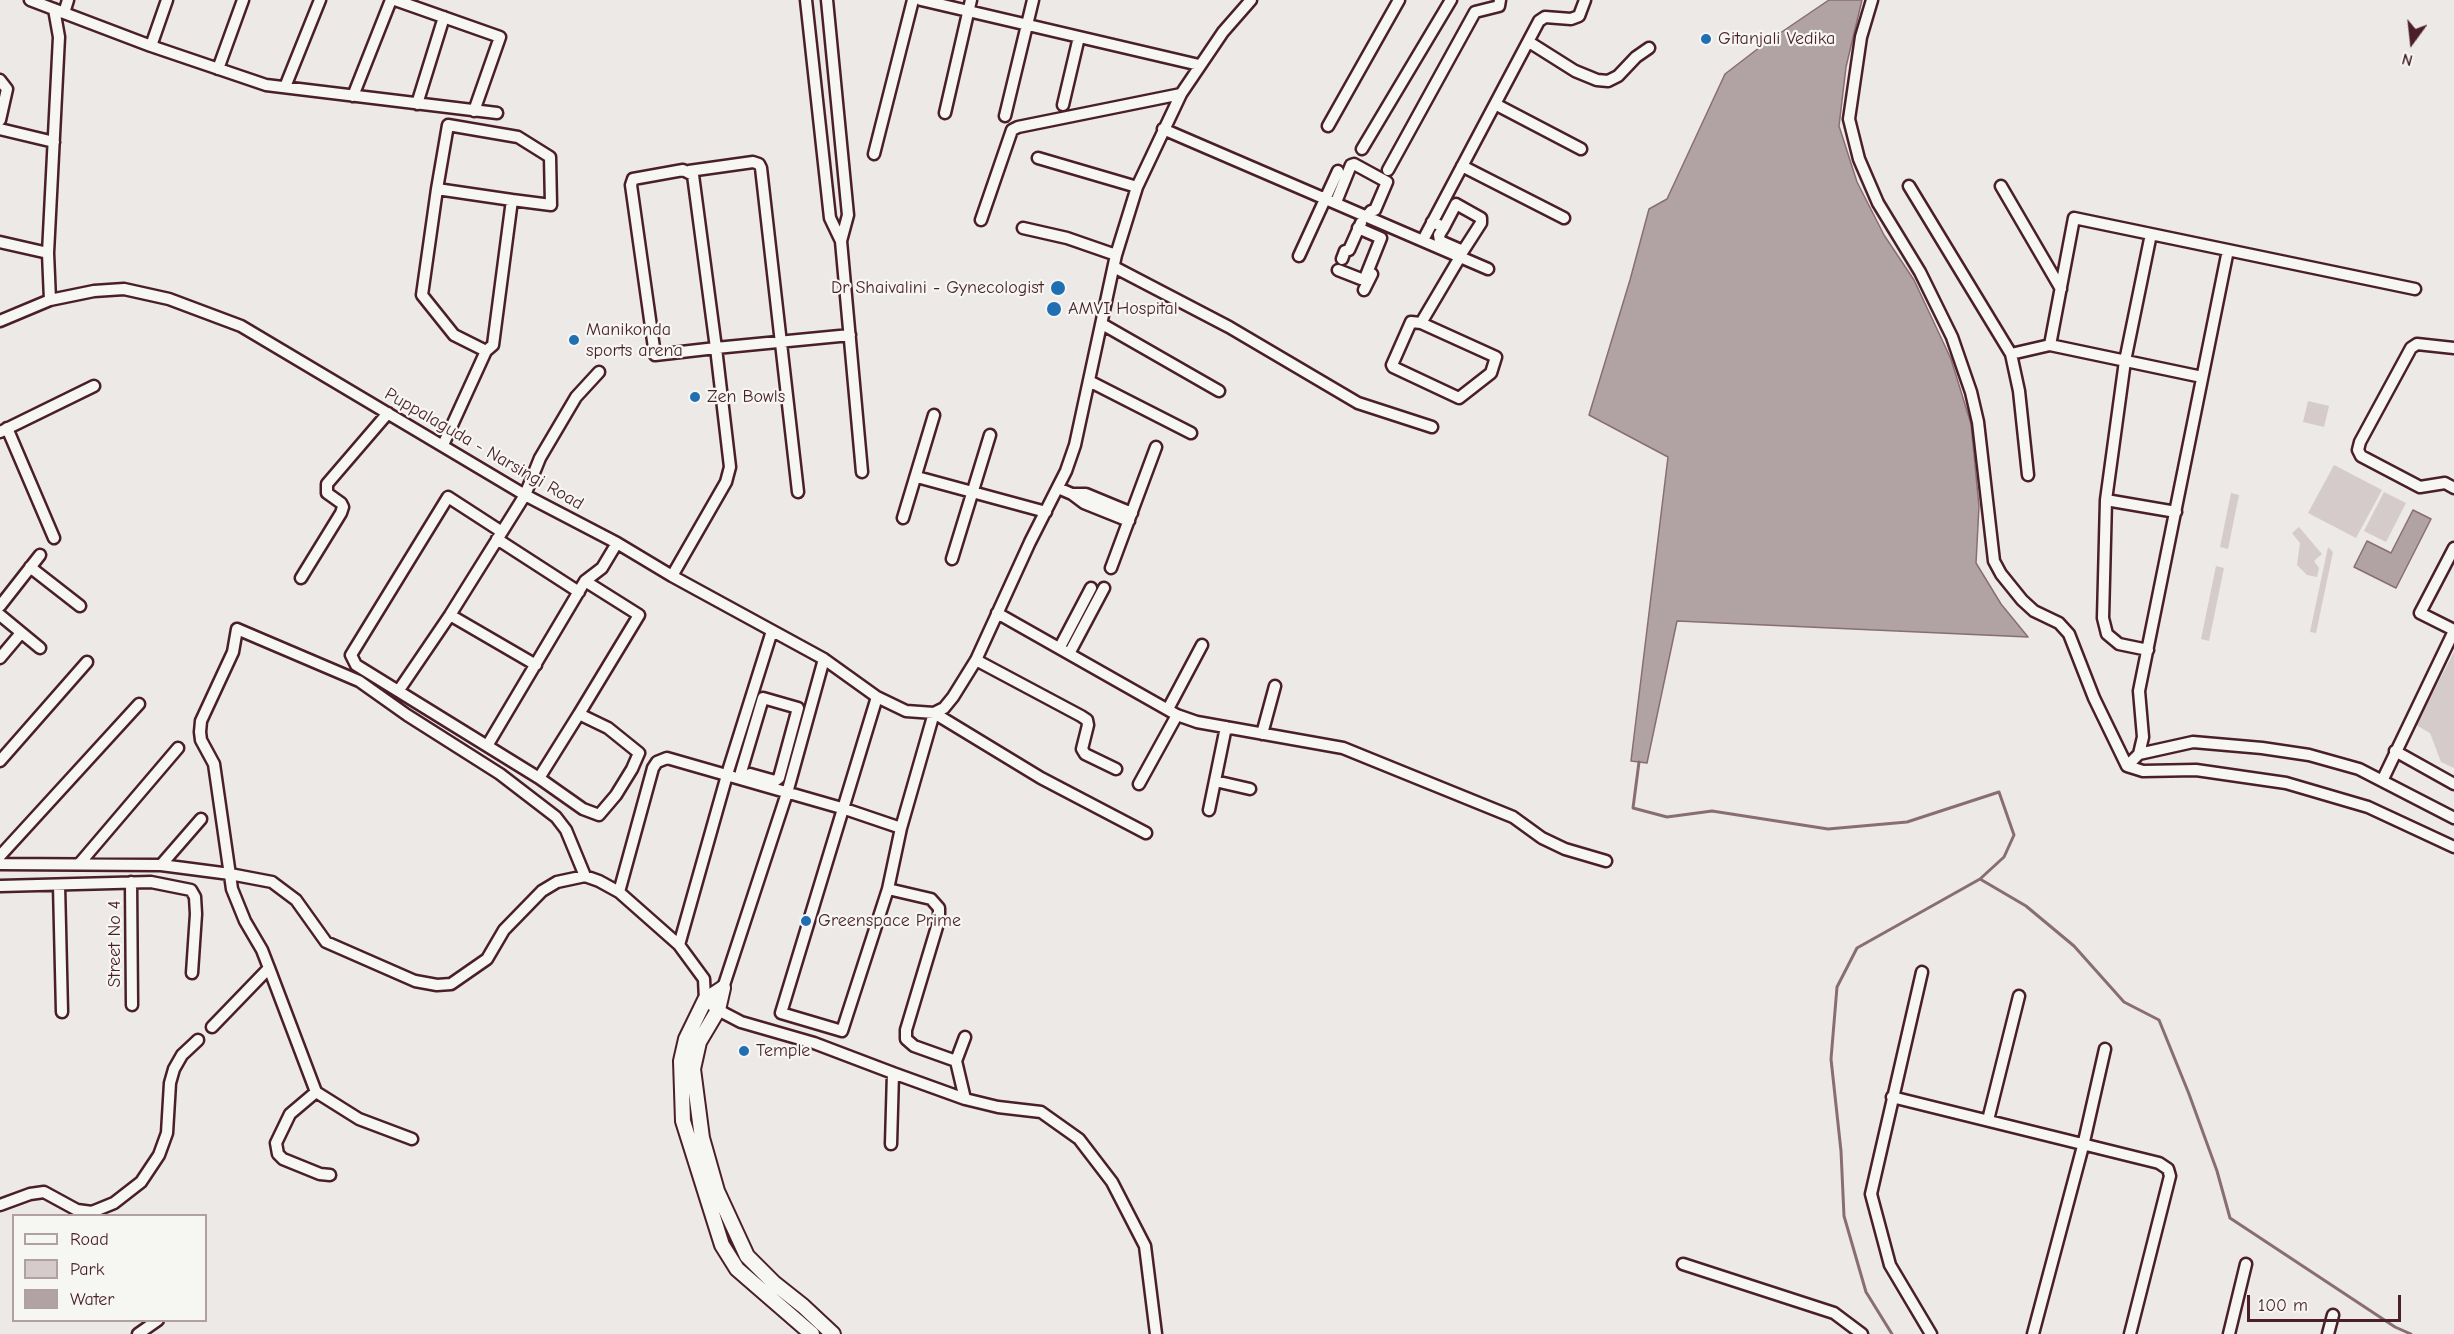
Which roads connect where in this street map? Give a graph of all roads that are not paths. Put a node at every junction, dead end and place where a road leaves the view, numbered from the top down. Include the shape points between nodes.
1 (68, 0) edge
2 (167, 0) edge
3 (243, 0) edge
4 (320, 0) edge
5 (393, 0) edge
6 (806, 0) edge
7 (827, 0) edge
8 (913, 0) edge
9 (921, 0) edge
10 (1033, 0) edge
11 (1251, 0) edge
12 (1399, 0) edge
13 (1451, 0) edge
14 (1500, 0) edge
15 (1585, 0) edge
16 (1872, 0) edge
17 (34, 1) edge
18 (969, 5) edge
19 (59, 11) junction
20 (444, 17) junction
21 (1027, 25) junction
22 (1079, 37) junction
23 (1529, 42) junction
24 (151, 46) junction
25 (1649, 48) dead end
26 (1199, 65) junction
27 (218, 69) junction
28 (0, 80) edge
29 (285, 87) junction
30 (1181, 93) junction
31 (353, 96) junction
32 (417, 104) junction
33 (1495, 104) junction
34 (1063, 105) dead end
35 (474, 111) junction
36 (497, 113) dead end
37 (945, 113) dead end
38 (1005, 116) dead end
39 (0, 120) edge
40 (1328, 126) dead end
41 (0, 129) edge
42 (1163, 129) junction
43 (54, 142) junction
44 (1362, 149) dead end
45 (1581, 149) dead end
46 (874, 154) dead end
47 (1038, 158) dead end
48 (1462, 166) junction
49 (1388, 170) dead end
50 (689, 171) junction
51 (1338, 171) dead end
52 (1909, 186) dead end
53 (2001, 186) dead end
54 (1137, 188) junction
55 (437, 189) junction
56 (1333, 199) junction
57 (512, 200) junction
58 (1367, 214) junction
59 (1564, 218) dead end
60 (981, 220) dead end
61 (1432, 222) junction
62 (1444, 227) junction
63 (1023, 228) dead end
64 (1358, 228) junction
65 (1394, 228) junction
66 (2151, 234) junction
67 (1422, 240) junction
68 (841, 241) junction
69 (0, 242) edge
70 (2229, 250) junction
71 (48, 253) junction
72 (1116, 255) junction
73 (1299, 256) dead end
74 (1460, 257) junction
75 (1114, 267) junction
76 (1488, 269) dead end
77 (2061, 289) junction
78 (2415, 289) dead end
79 (1364, 290) dead end
80 (50, 300) junction
81 (0, 321) edge
82 (1421, 323) junction
83 (1102, 324) junction
84 (850, 335) junction
85 (783, 342) junction
86 (2050, 345) junction
87 (716, 348) junction
88 (2454, 348) edge
89 (486, 351) junction
90 (2011, 354) junction
91 (2126, 361) junction
92 (599, 372) dead end
93 (2202, 377) junction
94 (1089, 381) junction
95 (94, 386) dead end
96 (1219, 392) dead end
97 (388, 413) junction
98 (933, 416) dead end
99 (1432, 427) dead end
100 (3, 430) edge
101 (1191, 433) dead end
102 (990, 435) dead end
103 (443, 446) junction
104 (1156, 447) dead end
105 (862, 472) dead end
106 (2028, 475) dead end
107 (917, 477) junction
108 (1058, 488) junction
109 (2454, 488) edge
110 (798, 492) dead end
111 (972, 494) junction
112 (525, 495) junction
113 (2106, 500) junction
114 (1046, 512) junction
115 (2176, 513) junction
116 (1130, 517) junction
117 (903, 518) dead end
118 (500, 535) junction
119 (54, 538) dead end
120 (617, 543) junction
121 (2454, 548) edge
122 (40, 555) dead end
123 (952, 559) dead end
124 (30, 567) junction
125 (1111, 568) dead end
126 (672, 576) junction
127 (301, 578) dead end
128 (585, 581) junction
129 (1091, 588) dead end
130 (1104, 588) dead end
131 (579, 592) junction
132 (0, 606) edge
133 (80, 606) dead end
134 (998, 613) junction
135 (0, 615) edge
136 (450, 615) junction
137 (2454, 631) edge
138 (772, 632) junction
139 (21, 633) junction
140 (1202, 645) dead end
141 (40, 648) dead end
142 (1065, 649) junction
143 (2148, 650) junction
144 (0, 658) edge
145 (824, 659) junction
146 (976, 660) junction
147 (87, 662) dead end
148 (536, 665) junction
149 (1275, 686) dead end
150 (399, 690) junction
151 (877, 697) junction
152 (139, 704) dead end
153 (1173, 712) junction
154 (934, 713) junction
155 (579, 714) junction
156 (1226, 727) junction
157 (1262, 734) junction
158 (486, 746) junction
159 (178, 748) dead end
160 (2395, 751) junction
161 (2139, 754) junction
162 (0, 761) edge
163 (2127, 766) junction
164 (1116, 769) dead end
165 (728, 772) junction
166 (741, 772) junction
167 (539, 778) junction
168 (1215, 781) junction
169 (2382, 781) junction
170 (1139, 784) dead end
171 (2454, 784) edge
172 (1250, 789) dead end
173 (787, 793) junction
174 (844, 809) junction
175 (1209, 810) dead end
176 (2454, 818) edge
177 (201, 819) dead end
178 (901, 828) junction
179 (1146, 833) dead end
180 (2454, 847) edge
181 (0, 856) edge
182 (1606, 861) dead end
183 (81, 863) junction
184 (0, 864) edge
185 (161, 865) junction
186 (230, 874) junction
187 (585, 876) junction
188 (131, 882) junction
189 (59, 885) junction
190 (0, 886) edge
191 (888, 889) junction
192 (619, 892) junction
193 (679, 945) junction
194 (269, 968) junction
195 (1922, 972) dead end
196 (192, 974) dead end
197 (723, 988) junction
198 (2019, 996) dead end
199 (705, 999) junction
200 (132, 1005) dead end
201 (718, 1010) junction
202 (62, 1012) dead end
203 (212, 1027) dead end
204 (965, 1037) dead end
205 (198, 1040) dead end
206 (2105, 1049) dead end
207 (956, 1062) junction
208 (893, 1073) junction
209 (316, 1092) junction
210 (1892, 1097) junction
211 (965, 1099) junction
212 (1988, 1120) junction
213 (412, 1139) dead end
214 (891, 1144) dead end
215 (2083, 1146) junction
216 (330, 1175) dead end
217 (0, 1205) edge
218 (93, 1214) edge
219 (1683, 1264) dead end
220 (2246, 1264) dead end
221 (2332, 1315) dead end
222 (155, 1322) edge
223 (138, 1334) edge
224 (812, 1334) edge
225 (833, 1334) edge
226 (1156, 1334) edge
227 (1862, 1334) edge
228 (1931, 1334) edge
229 (2033, 1334) edge
230 (2130, 1334) edge
231 (2229, 1334) edge
232 (2328, 1334) edge

1 - 19 street
2 - 24 street
3 - 27 street
4 - 29 street
5 - 20 street
5 - 31 street
6 - 68 street via 830,218
7 - 68 street via 848,215
8 - 46 street
9 - 18 street
10 - 21 street
11 - 26 street
12 - 40 street
13 - 44 street
14 - 49 street via 1499,6 1475,12
15 - 23 street via 1579,16 1545,17 1539,21
16 - 163 street via 1861,37 1849,119 1858,159 1878,203 1925,281 1952,337 1971,392 1995,561 2022,600 2034,611 2059,623 2069,634
17 - 19 street
18 - 21 street
18 - 37 street
19 - 24 street
19 - 43 street
20 - 32 street
20 - 35 street via 500,37
21 - 22 street
21 - 38 street
22 - 26 street
22 - 34 street
23 - 25 street via 1575,71 1608,81
23 - 33 street
24 - 27 street
26 - 30 street
27 - 29 street
28 - 39 street via 7,88
29 - 31 street
30 - 42 street
30 - 60 street via 1012,130
31 - 32 street
32 - 35 street
33 - 45 street
33 - 48 street
35 - 36 street
41 - 43 street
42 - 54 street
42 - 56 street
43 - 71 street
47 - 54 street
48 - 59 street
48 - 61 street
50 - 85 street via 759,164
50 - 87 street via 693,175
50 - 87 street via 633,179 655,355
51 - 56 street
52 - 90 street
53 - 77 street
54 - 72 street
55 - 57 street
55 - 57 street via 448,125 518,137 550,157 550,205
55 - 89 street via 423,295 454,335
56 - 58 street
56 - 58 street via 1354,164 1387,182 1375,210
56 - 73 street
57 - 89 street via 493,345
58 - 64 street
58 - 65 street
61 - 62 street
61 - 67 street
62 - 62 street via 1456,204 1481,218 1463,251 1440,241
63 - 72 street
64 - 64 street via 1340,264 1361,279 1365,278 1381,238
65 - 67 street
65 - 79 street
66 - 70 street
66 - 77 street via 2074,218
66 - 91 street
67 - 74 street
68 - 84 street
69 - 71 street
70 - 78 street
70 - 93 street
71 - 80 street
72 - 75 street
74 - 76 street
74 - 82 street
75 - 83 street
75 - 99 street via 1229,327 1358,403
77 - 86 street
80 - 81 street, Puppalaguda - Narsingi Road
80 - 97 street, Puppalaguda - Narsingi Road via 124,289 169,299 241,326
82 - 82 street via 1411,322 1393,367 1459,398 1491,373 1496,357
83 - 94 street
83 - 96 street
84 - 85 street
84 - 105 street
85 - 87 street
85 - 110 street
86 - 90 street
86 - 91 street
87 - 126 street via 730,466 726,482
88 - 109 street via 2417,344 2411,348 2358,450 2361,456 2420,487 2445,483
89 - 103 street
90 - 106 street
91 - 93 street
91 - 113 street
92 - 112 street via 576,397 540,458
93 - 115 street
94 - 101 street
94 - 108 street via 1075,445
95 - 100 street
97 - 103 street, Puppalaguda - Narsingi Road
97 - 127 street via 327,484 327,493 340,503 341,513
98 - 107 street
100 - 119 street
102 - 111 street
103 - 112 street, Puppalaguda - Narsingi Road
104 - 116 street
107 - 111 street
107 - 117 street
108 - 114 street
108 - 116 street via 1086,494
111 - 114 street
111 - 123 street
112 - 118 street
112 - 120 street, Puppalaguda - Narsingi Road
113 - 115 street
113 - 143 street via 2103,618 2107,634 2119,644
114 - 134 street
115 - 143 street
116 - 125 street
118 - 131 street
118 - 136 street
118 - 150 street via 448,497 351,655 356,665
120 - 126 street, Puppalaguda - Narsingi Road
120 - 128 street via 602,568
121 - 137 street via 2420,613
122 - 124 street
124 - 132 street
124 - 133 street
126 - 138 street, Puppalaguda - Narsingi Road
128 - 131 street
128 - 155 street via 639,615
129 - 142 street
130 - 142 street
131 - 148 street
134 - 142 street
134 - 146 street
135 - 139 street
136 - 148 street
136 - 150 street
137 - 160 street
138 - 145 street, Puppalaguda - Narsingi Road
138 - 165 street
139 - 141 street
139 - 144 street
140 - 153 street
142 - 153 street
143 - 161 street via 2139,691
145 - 151 street, Puppalaguda - Narsingi Road
145 - 173 street
146 - 154 street via 953,697
146 - 164 street via 1082,716 1088,725 1082,749 1085,754
147 - 162 street
148 - 158 street
149 - 157 street
150 - 158 street
151 - 154 street, Puppalaguda - Narsingi Road via 906,711
151 - 174 street
152 - 181 street
153 - 156 street via 1197,722
153 - 170 street
154 - 178 street
154 - 179 street via 1041,778
155 - 167 street
155 - 167 street via 608,728 639,753 632,769 599,815 583,809
156 - 157 street
156 - 168 street
157 - 182 street via 1343,748 1513,817 1565,849
158 - 167 street
159 - 183 street
160 - 169 street
160 - 171 street
161 - 163 street
161 - 169 street via 2193,742 2262,748 2309,755 2359,769
163 - 180 street via 2143,771 2196,770 2286,783 2368,807
165 - 166 street
165 - 173 street
165 - 192 street via 667,758 657,762
165 - 193 street
166 - 166 street via 775,781 779,778 798,708 763,698
168 - 172 street
168 - 175 street
169 - 176 street
173 - 174 street
173 - 197 street
174 - 178 street
174 - 191 street via 781,1013 842,1031
177 - 185 street
178 - 191 street
183 - 184 street
183 - 185 street
185 - 186 street
186 - 187 street via 272,882 296,900 326,942 415,981 437,985 451,984 487,959 504,930 542,891 557,882
186 - 187 street via 214,764 200,732 201,721 232,652 237,629 358,681 500,774 556,817 566,830
186 - 194 street via 245,921
187 - 192 street
188 - 189 street
188 - 196 street via 190,890 195,897
188 - 200 street, Street No 4
189 - 190 street
189 - 202 street
191 - 207 street via 930,899 939,908 906,1039 914,1046
192 - 193 street
193 - 199 street via 704,979
194 - 203 street
194 - 209 street
195 - 210 street
197 - 199 main road
197 - 201 main road
198 - 212 street
199 - 201 street
199 - 224 main road via 681,1061 683,1121 722,1245 737,1269
201 - 208 street via 741,1022 814,1043
201 - 225 main road via 699,1042 693,1068 702,1138 717,1191 747,1256
204 - 207 street
205 - 218 street via 174,1069 167,1133 159,1155 141,1182
206 - 215 street
207 - 211 street
208 - 211 street
208 - 214 street
209 - 213 street via 359,1119
209 - 216 street via 291,1114 276,1143 278,1154 284,1159
210 - 212 street
210 - 228 street via 1871,1194 1890,1265
211 - 226 street via 1041,1112 1079,1138 1112,1182 1145,1246
212 - 215 street
215 - 229 street
215 - 230 street via 2159,1163 2168,1168 2170,1176
217 - 218 street via 44,1192
219 - 227 street via 1834,1313
220 - 231 street
221 - 232 street
222 - 223 street

